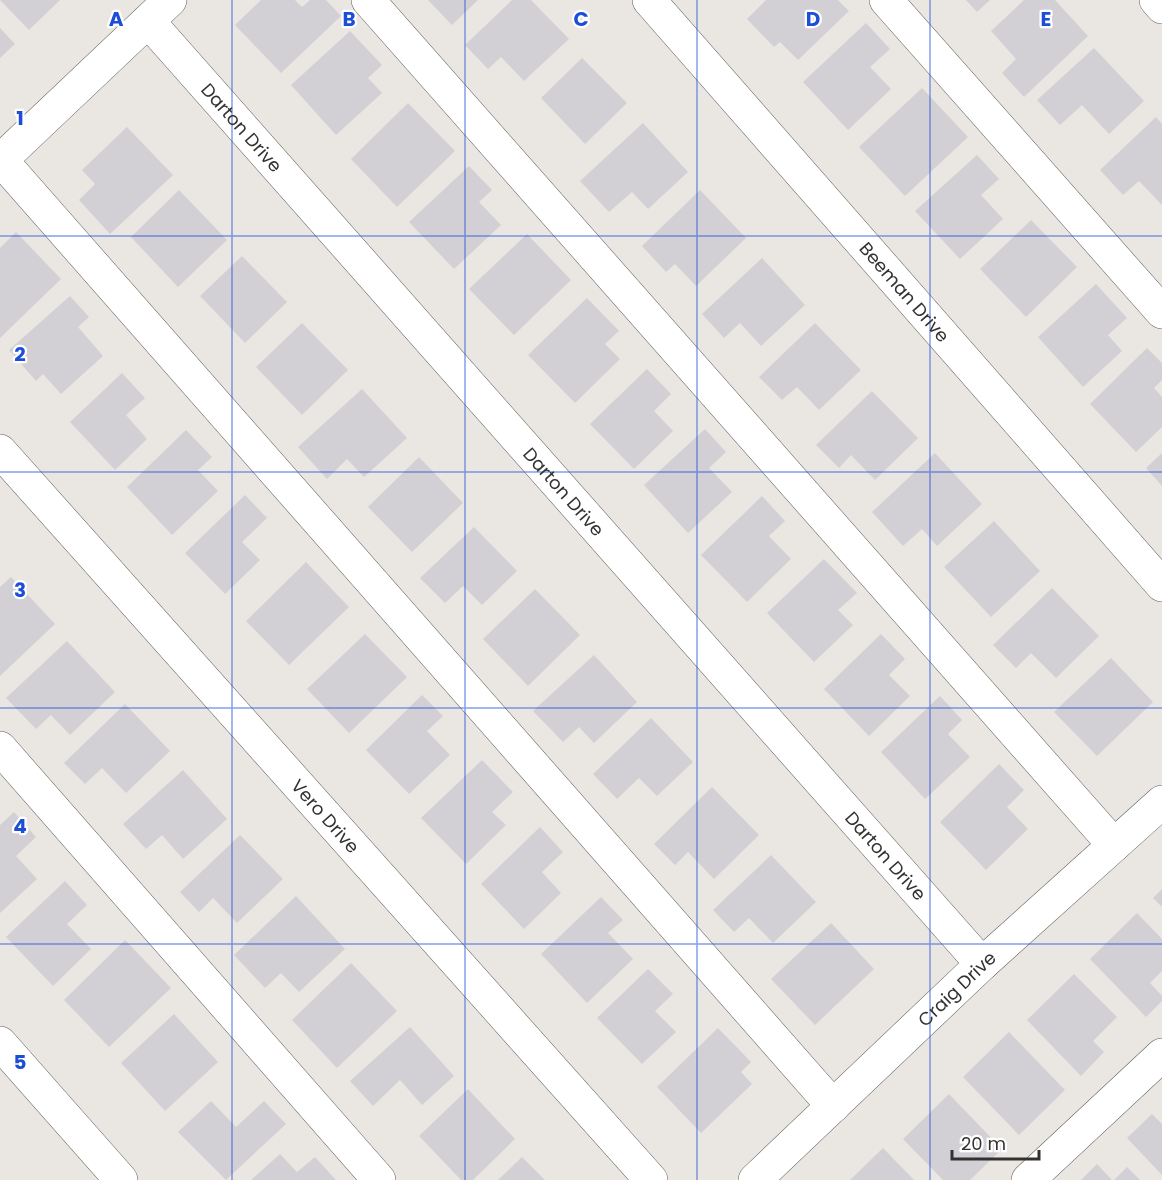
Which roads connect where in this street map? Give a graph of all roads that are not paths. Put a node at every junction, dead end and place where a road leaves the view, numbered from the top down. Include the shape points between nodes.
1 (368, 0) edge
2 (648, 0) edge
3 (886, 0) edge
4 (1155, 0) edge
5 (1162, 7) edge
6 (159, 10) edge
7 (1, 160) edge
8 (1162, 312) edge
9 (0, 450) edge
10 (1162, 585) edge
11 (0, 748) edge
12 (1162, 802) edge
13 (1114, 845) junction
14 (981, 964) junction
15 (0, 1043) edge
16 (1162, 1054) edge
17 (833, 1106) junction
18 (121, 1180) edge
19 (380, 1180) edge
20 (651, 1180) edge
21 (755, 1180) edge
22 (1028, 1180) edge

1 - 13 street
2 - 10 street, Beeman Drive
3 - 8 street
4 - 5 street
6 - 7 street
6 - 14 street, Darton Drive
7 - 17 street
9 - 20 street, Vero Drive
11 - 19 street
12 - 13 street, Craig Drive
13 - 14 street, Craig Drive
14 - 17 street, Craig Drive
15 - 18 street
16 - 22 street
17 - 21 street, Craig Drive

